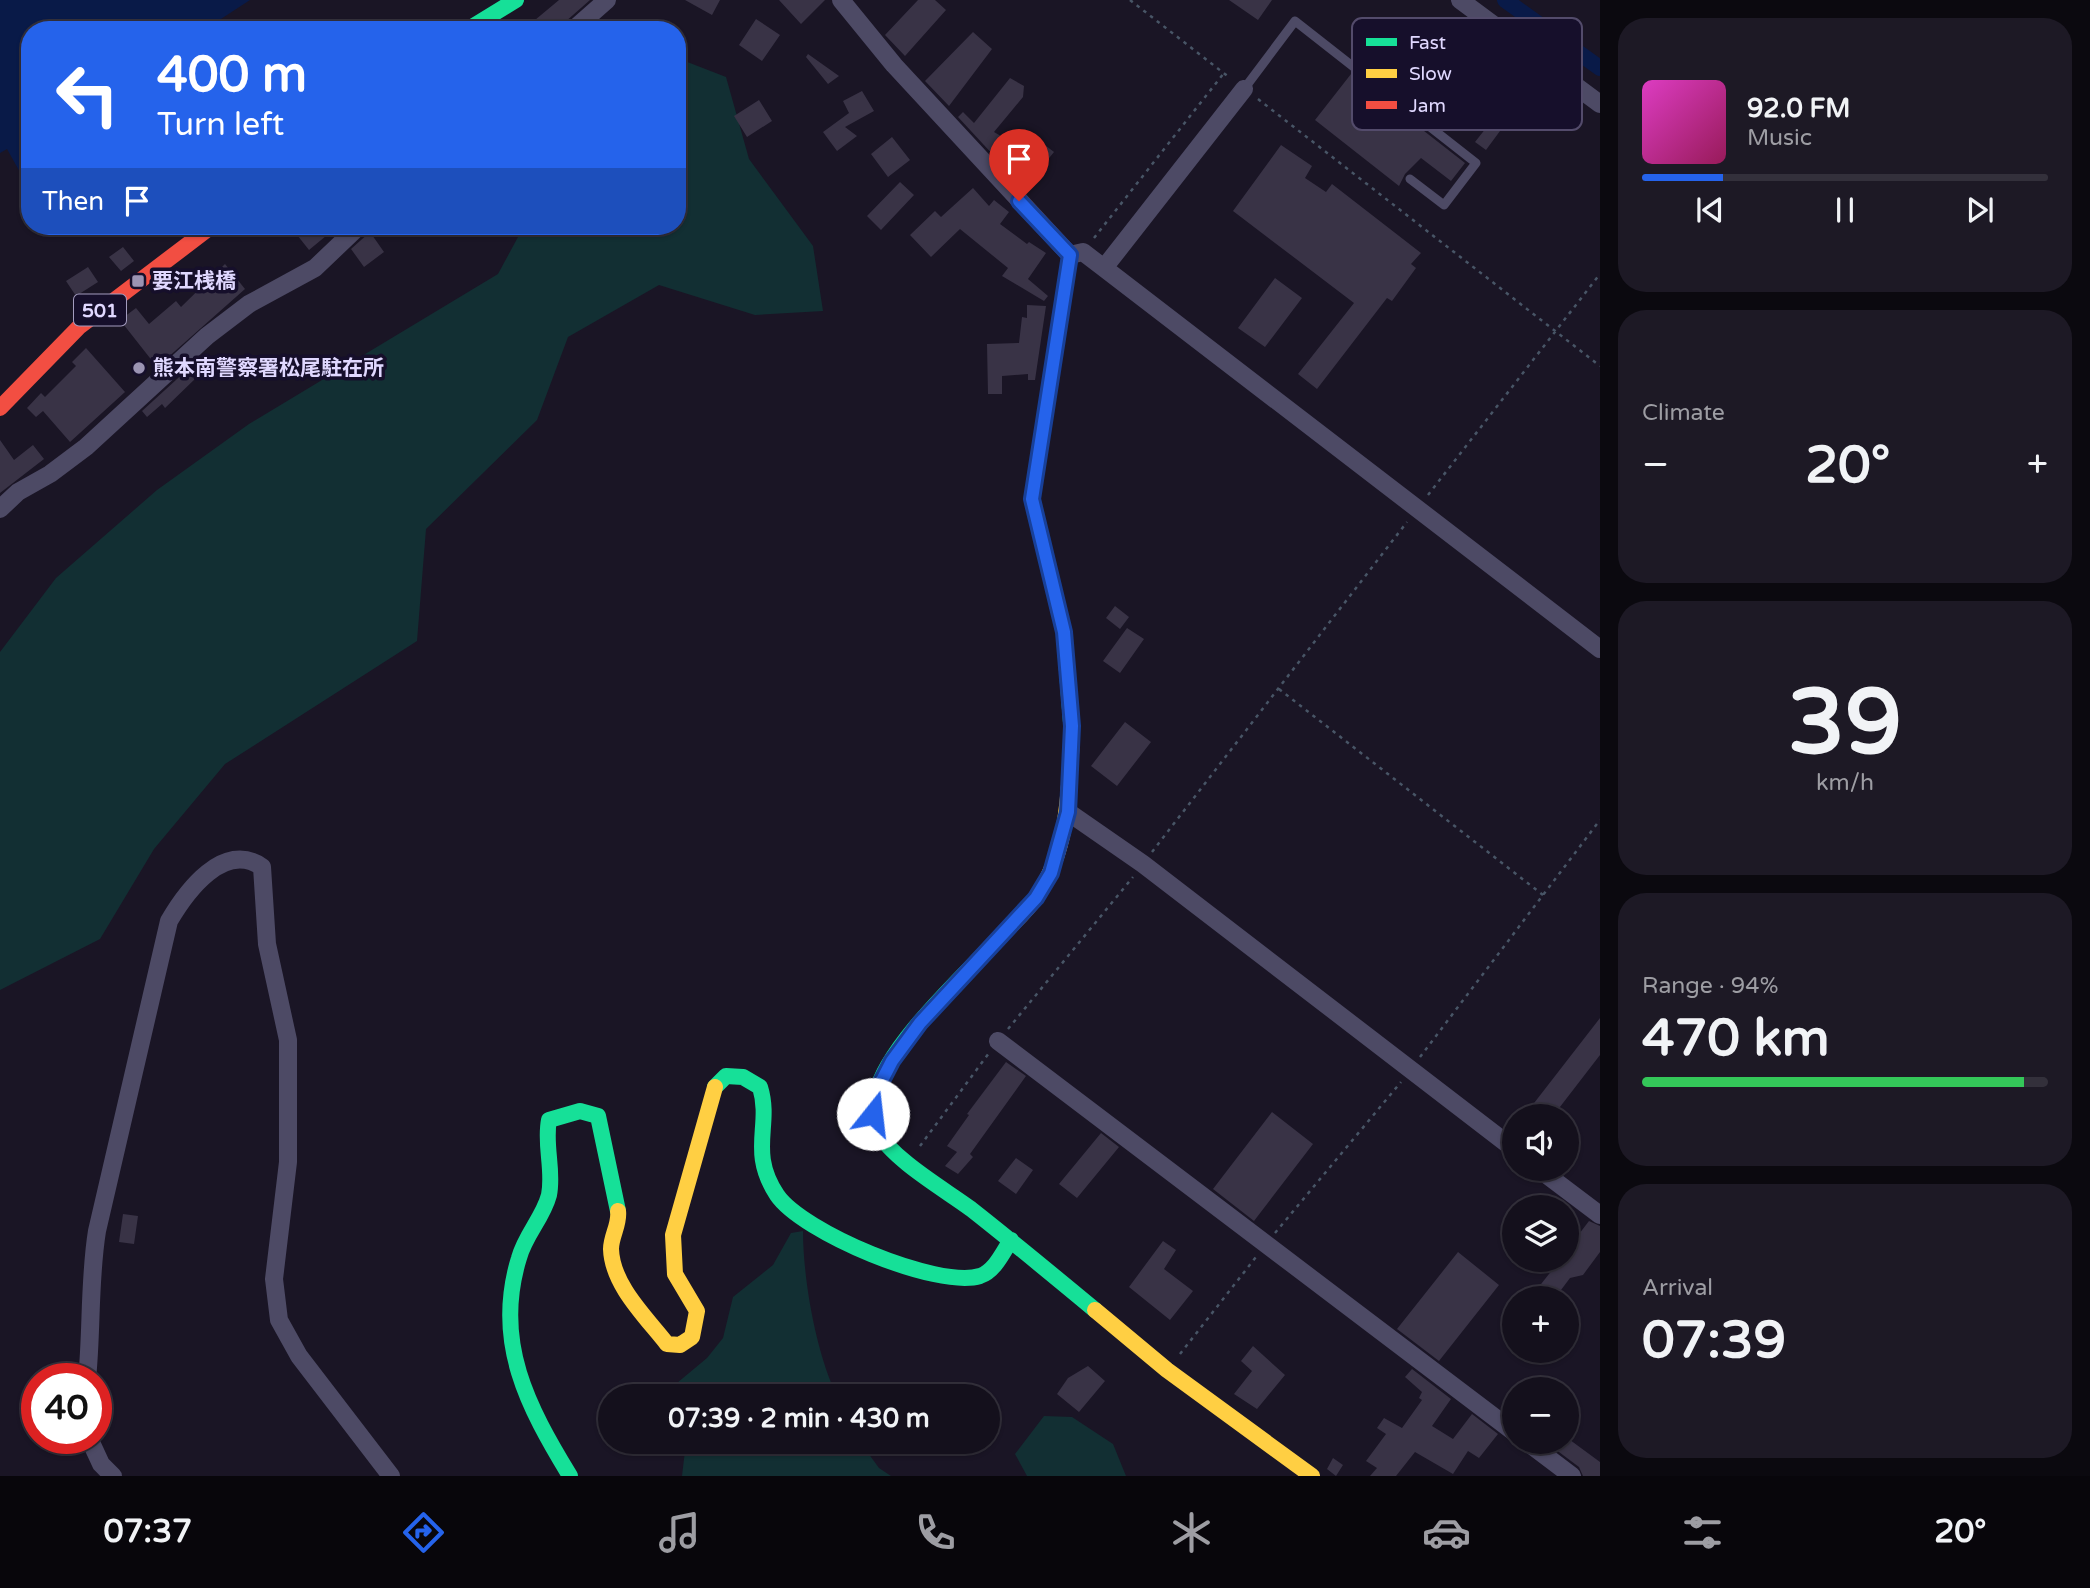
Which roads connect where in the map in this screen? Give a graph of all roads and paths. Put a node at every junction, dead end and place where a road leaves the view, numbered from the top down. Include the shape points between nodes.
1 (516, 0) edge
2 (607, 0) edge
3 (841, 0) edge
4 (1130, 0) edge
5 (1460, 0) edge
6 (1481, 16) joint
7 (1484, 18) edge
8 (482, 21) edge
9 (583, 21) edge
10 (1352, 66) edge
11 (1224, 73) junction
12 (1244, 89) junction
13 (1582, 91) edge
14 (1600, 104) edge
15 (1433, 130) edge
16 (1410, 179) dead end
17 (200, 235) edge
18 (350, 235) edge
19 (1077, 254) junction
20 (1104, 268) junction
21 (1600, 274) edge
22 (1555, 332) junction
23 (1600, 366) edge
24 (0, 408) edge
25 (0, 509) edge
26 (1416, 509) junction
27 (1600, 649) edge
28 (1279, 689) junction
29 (1068, 812) junction
30 (1600, 820) edge
31 (1143, 864) junction
32 (1543, 895) junction
33 (998, 1041) junction
34 (1410, 1070) junction
35 (1502, 1140) edge
36 (908, 1162) junction
37 (1555, 1181) edge
38 (1600, 1215) edge
39 (1270, 1239) dead end
40 (1011, 1240) junction
41 (1262, 1250) dead end
42 (88, 1363) edge
43 (1167, 1370) junction
44 (1502, 1423) edge
45 (96, 1454) edge
46 (1543, 1454) edge
47 (113, 1476) edge
48 (391, 1476) edge
49 (570, 1476) edge
50 (1311, 1476) edge
51 (1572, 1476) edge

1 - 8 main road
2 - 9 street
3 - 19 street via 894,65
4 - 11 path
5 - 6 street
6 - 7 street
10 - 12 lane via 1295,21
11 - 12 path
11 - 19 path
12 - 20 street
12 - 22 path
13 - 14 street
15 - 16 lane via 1476,163 1444,205
17 - 24 main road, 501 via 79,327
18 - 25 street via 315,268 249,304 207,336 86,447
19 - 20 street
19 - 29 main road via 1032,499 1064,632 1072,726
20 - 26 street
21 - 22 path
22 - 23 path
22 - 26 path
26 - 27 street
26 - 28 path
28 - 31 path
28 - 32 path
29 - 31 street
29 - 36 main road via 1051,873 1036,898 920,1023 876,1092 876,1130
30 - 32 path
31 - 33 path
31 - 34 street
32 - 34 path
33 - 36 path
33 - 44 street
34 - 35 street
34 - 39 path
36 - 40 main road
37 - 38 street
40 - 43 main road
40 - 49 main road via 981,1276 954,1277 911,1269 809,1225 781,1201 765,1172 760,1143 765,1097 760,1084 745,1076 726,1076 713,1088 673,1235 675,1274 697,1311 697,1322 692,1337 681,1345 667,1344 617,1279 611,1248 619,1218 598,1116 589,1111 568,1112 550,1120 544,1139 550,1188 542,1216 520,1252 515,1270 513,1334 517,1376
41 - 43 path
42 - 48 street via 97,1231 169,921 184,895 211,870 242,858 252,860 261,867 267,944 288,1040 288,1162 274,1279 279,1320 299,1356
43 - 50 main road
45 - 47 street
46 - 51 street

